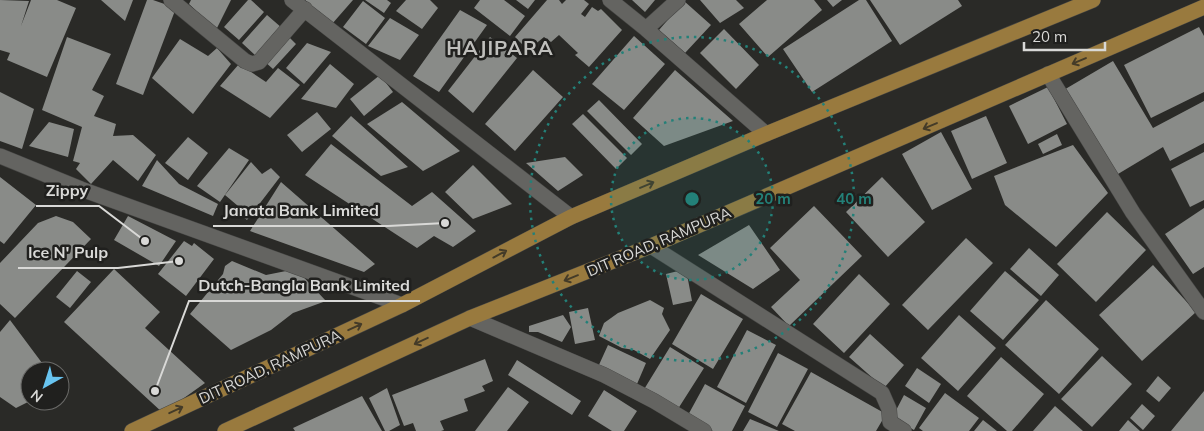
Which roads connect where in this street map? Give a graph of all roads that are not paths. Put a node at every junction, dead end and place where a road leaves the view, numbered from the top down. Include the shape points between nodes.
1 (171, 0) edge
2 (292, 0) edge
3 (610, 0) edge
4 (678, 0) edge
5 (1093, 0) edge
6 (1204, 7) edge
7 (305, 9) junction
8 (646, 28) junction
9 (1048, 74) junction
10 (766, 134) junction
11 (0, 156) edge
12 (571, 217) junction
13 (651, 246) junction
14 (402, 305) junction
15 (1204, 312) edge
16 (470, 318) junction
17 (132, 431) edge
18 (225, 431) edge
19 (704, 431) edge
20 (904, 431) edge

1 - 7 street via 244,61 252,64 258,62
2 - 7 street
3 - 8 street
4 - 8 street
5 - 10 main road, DIT ROAD, RAMPURA
6 -> 9 main road, DIT ROAD, RAMPURA
7 - 12 street
8 - 10 street
9 -> 13 main road, DIT ROAD, RAMPURA
9 - 15 street via 1133,214
12 -> 10 main road, DIT ROAD, RAMPURA
11 - 14 street via 81,189
14 -> 12 main road, DIT ROAD, RAMPURA
13 -> 16 main road, DIT ROAD, RAMPURA
13 - 20 street via 882,393 890,422
17 -> 14 main road, DIT ROAD, RAMPURA
16 -> 18 main road, DIT ROAD, RAMPURA
16 - 19 street via 604,375

